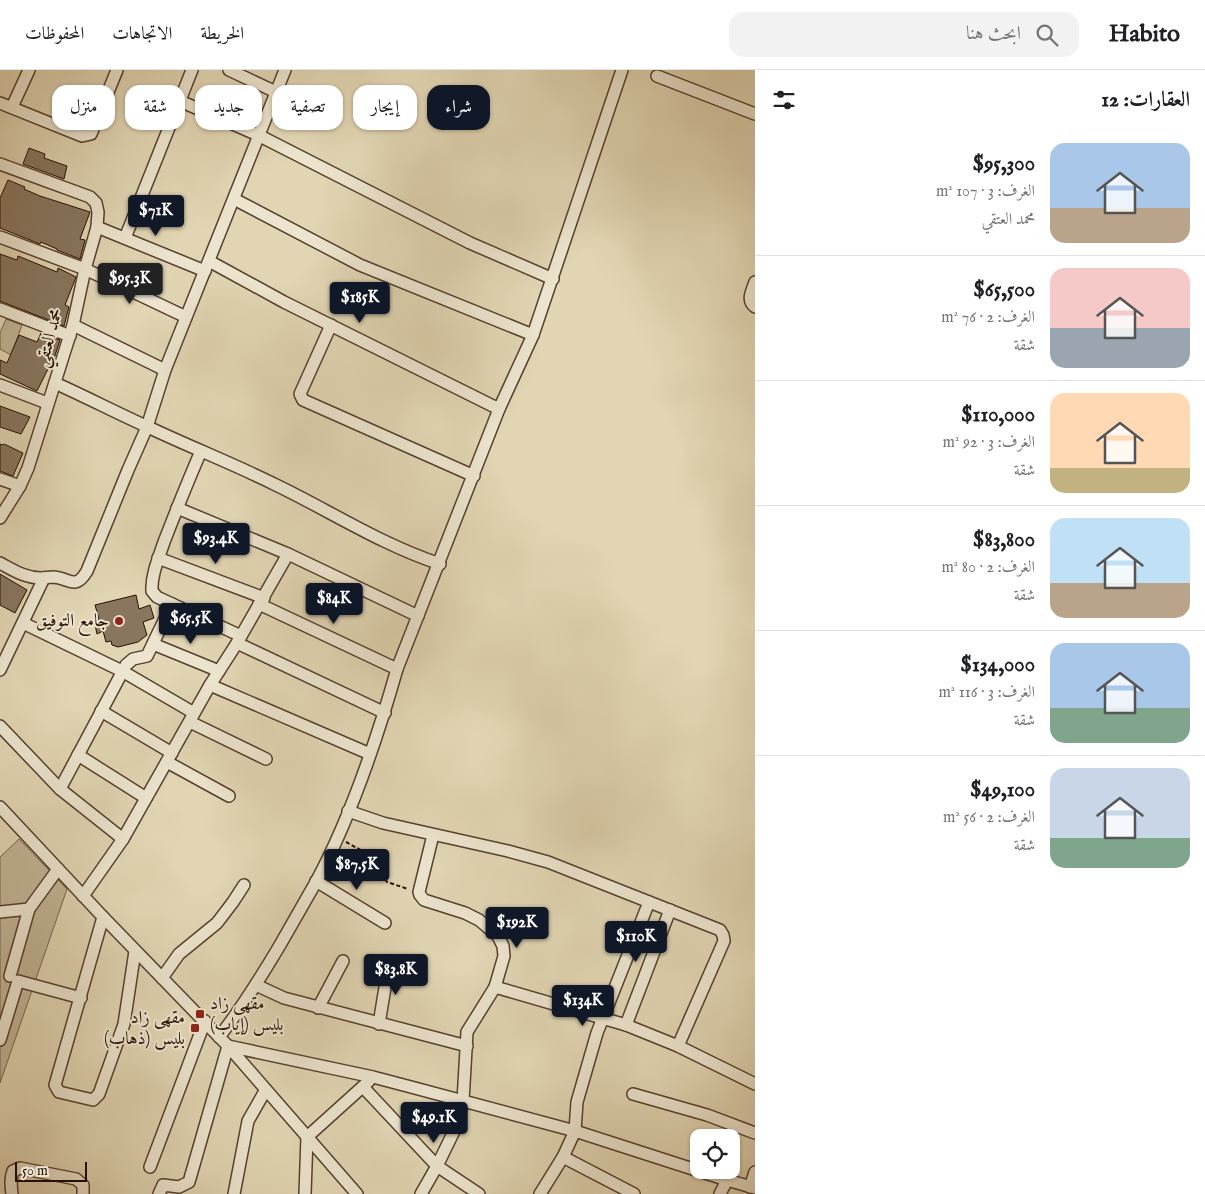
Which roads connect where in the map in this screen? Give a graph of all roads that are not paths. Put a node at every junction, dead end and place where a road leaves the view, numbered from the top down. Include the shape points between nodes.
1 (29, 70) edge
2 (117, 70) edge
3 (192, 70) edge
4 (229, 70) edge
5 (285, 70) edge
6 (622, 70) edge
7 (657, 76) dead end
8 (279, 85) edge
9 (185, 88) edge
10 (272, 90) edge
11 (272, 102) edge
12 (0, 103) edge
13 (185, 103) edge
14 (12, 108) junction
15 (755, 114) edge
16 (169, 130) edge
17 (258, 136) junction
18 (0, 164) edge
19 (234, 199) junction
20 (97, 227) junction
21 (0, 237) edge
22 (126, 238) junction
23 (207, 266) junction
24 (85, 269) junction
25 (552, 279) junction
26 (755, 282) edge
27 (755, 307) edge
28 (0, 309) edge
29 (186, 317) junction
30 (331, 325) junction
31 (72, 331) junction
32 (533, 335) junction
33 (165, 370) junction
34 (55, 383) junction
35 (0, 385) edge
36 (48, 403) junction
37 (500, 409) junction
38 (147, 427) junction
39 (201, 451) junction
40 (474, 476) junction
41 (0, 478) edge
42 (20, 486) junction
43 (176, 508) junction
44 (0, 518) edge
45 (288, 554) junction
46 (158, 558) junction
47 (0, 563) edge
48 (440, 564) junction
49 (44, 578) junction
50 (261, 601) junction
51 (172, 604) junction
52 (418, 616) junction
53 (23, 623) junction
54 (239, 640) junction
55 (153, 644) junction
56 (397, 669) junction
57 (0, 670) edge
58 (122, 671) junction
59 (219, 671) junction
60 (210, 685) junction
61 (101, 711) junction
62 (385, 712) junction
63 (192, 718) junction
64 (0, 726) edge
65 (370, 754) junction
66 (78, 755) junction
67 (170, 757) junction
68 (266, 759) dead end
69 (60, 789) junction
70 (229, 796) dead end
71 (146, 798) junction
72 (0, 807) edge
73 (348, 811) junction
74 (433, 835) junction
75 (122, 839) junction
76 (58, 869) junction
77 (316, 881) junction
78 (244, 885) dead end
79 (83, 896) junction
80 (649, 902) junction
81 (29, 909) junction
82 (670, 910) junction
83 (0, 912) edge
84 (103, 918) junction
85 (385, 923) dead end
86 (135, 950) junction
87 (343, 962) dead end
88 (389, 963) dead end
89 (9, 977) edge
90 (162, 978) junction
91 (256, 985) junction
92 (495, 987) junction
93 (80, 998) junction
94 (318, 1008) junction
95 (602, 1019) junction
96 (205, 1021) junction
97 (379, 1024) junction
98 (626, 1025) junction
99 (219, 1037) junction
100 (0, 1040) edge
101 (228, 1046) junction
102 (467, 1046) junction
103 (678, 1046) junction
104 (373, 1077) junction
105 (755, 1084) edge
106 (363, 1086) junction
107 (265, 1091) junction
108 (633, 1094) dead end
109 (463, 1101) junction
110 (575, 1131) junction
111 (755, 1133) edge
112 (307, 1137) junction
113 (563, 1157) junction
114 (437, 1166) junction
115 (150, 1167) dead end
116 (755, 1172) edge
117 (727, 1180) junction
118 (753, 1187) edge
119 (12, 1194) edge
120 (83, 1194) edge
121 (159, 1194) edge
122 (234, 1194) edge
123 (305, 1194) edge
124 (357, 1194) edge
125 (421, 1194) edge
126 (480, 1194) edge
127 (540, 1194) edge
128 (634, 1194) edge
129 (720, 1194) edge

1 - 14 street
2 - 14 street via 91,134 87,136
3 - 9 street
4 - 10 street
5 - 8 street
6 - 25 street
7 - 15 street
11 - 17 street
12 - 14 street
13 - 17 street
16 - 22 street
17 - 19 street
17 - 25 street via 470,243
18 - 20 street, محمد العتقي via 90,197 96,203
19 - 23 street
19 - 32 street via 360,265
20 - 22 street
20 - 24 street, محمد العتقي
21 - 24 street
22 - 23 street
23 - 29 street
23 - 30 street
24 - 29 street
24 - 31 street, محمد العتقي
25 - 32 street
26 - 27 street via 749,298
28 - 31 street
29 - 33 street
30 - 37 street
30 - 40 street via 300,394 302,400
31 - 33 street
31 - 34 street, محمد العتقي
32 - 37 street
33 - 38 street
34 - 36 street, محمد العتقي
34 - 38 street
35 - 36 street
36 - 42 street, محمد العتقي
37 - 40 street
38 - 39 street
38 - 49 street via 83,578 72,583
39 - 43 street
39 - 48 street via 321,507 383,541
40 - 48 street
41 - 42 street
42 - 44 street, محمد العتقي
43 - 45 street
43 - 46 street
45 - 50 street
45 - 52 street
46 - 50 street
46 - 51 street via 152,591
47 - 49 street via 25,576
48 - 52 street
49 - 53 street
50 - 54 street
50 - 56 street
51 - 54 street
51 - 55 street
52 - 56 street
53 - 57 street
53 - 58 street
54 - 59 street
54 - 62 street
55 - 58 street via 146,656 131,660
55 - 59 street
56 - 62 street
58 - 61 street
58 - 63 street
59 - 60 street
60 - 63 street
60 - 65 street
61 - 66 street
61 - 67 street
62 - 65 street
63 - 67 street
63 - 68 street
64 - 69 street
65 - 73 street
66 - 69 street
66 - 71 street
67 - 70 street
67 - 71 street
69 - 75 street
71 - 75 street
72 - 76 street
73 - 74 street
73 - 77 street
74 - 80 street via 548,862
74 - 92 street via 420,895 424,900 479,920 498,936 504,946 504,956
75 - 79 street
76 - 79 street
76 - 81 street
77 - 85 street
77 - 91 street
78 - 90 street via 217,923 179,954
79 - 84 street
80 - 82 street
80 - 95 street
81 - 83 street
81 - 89 street
82 - 98 street
82 - 103 street via 720,930 724,941
84 - 86 street
84 - 93 street
86 - 90 street
86 - 93 street via 124,1024 99,1094 93,1100 59,1092 55,1085
87 - 94 street
88 - 97 street
89 - 93 street
89 - 100 street
90 - 96 street
91 - 94 street
91 - 99 street
92 - 95 street
92 - 102 street via 468,1032
94 - 97 street
95 - 98 street
95 - 110 street via 577,1102
96 - 99 street
96 - 115 street
97 - 102 street
98 - 103 street
99 - 101 street
101 - 104 street
101 - 107 street
101 - 121 street via 190,1182 179,1186 163,1185
102 - 109 street
103 - 105 street
104 - 106 street
104 - 109 street
106 - 112 street
106 - 114 street
107 - 112 street
107 - 122 street via 248,1121
108 - 111 street via 708,1115
109 - 110 street
109 - 114 street via 457,1125
110 - 113 street
110 - 117 street
112 - 123 street
112 - 124 street
113 - 127 street
113 - 128 street
114 - 125 street
114 - 126 street
116 - 118 street
117 - 118 street
117 - 129 street
119 - 120 street via 13,1171 20,1168 76,1179 83,1185

